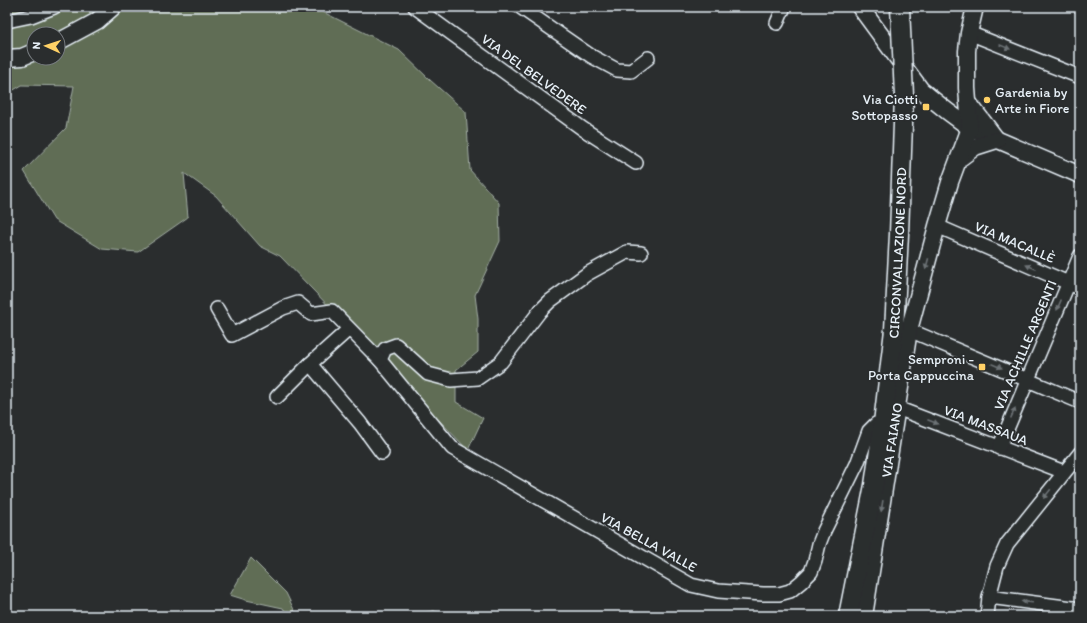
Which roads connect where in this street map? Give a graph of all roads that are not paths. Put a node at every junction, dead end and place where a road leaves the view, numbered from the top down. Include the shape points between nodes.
1 (54, 7) edge
2 (114, 7) edge
3 (416, 7) edge
4 (520, 7) edge
5 (784, 7) edge
6 (860, 7) edge
7 (900, 7) edge
8 (975, 7) edge
9 (7, 21) edge
10 (777, 23) dead end
11 (969, 33) junction
12 (66, 37) edge
13 (26, 55) edge
14 (7, 58) edge
15 (648, 58) dead end
16 (1080, 77) edge
17 (968, 102) junction
18 (970, 128) junction
19 (997, 140) junction
20 (959, 159) junction
21 (636, 163) dead end
22 (1080, 175) edge
23 (937, 226) junction
24 (641, 253) dead end
25 (1080, 256) edge
26 (1074, 285) edge
27 (217, 309) dead end
28 (349, 329) junction
29 (910, 330) junction
30 (380, 360) junction
31 (310, 364) junction
32 (1028, 379) junction
33 (277, 397) dead end
34 (1080, 402) edge
35 (897, 408) junction
36 (883, 422) junction
37 (999, 448) junction
38 (382, 453) dead end
39 (1080, 453) edge
40 (1064, 472) junction
41 (989, 597) junction
42 (1080, 609) edge
43 (848, 616) edge
44 (864, 616) edge
45 (987, 616) edge

1 - 9 street via 31,16
2 - 12 street
3 - 21 street, VIA DEL BELVEDERE via 583,129
4 - 15 street via 591,56 617,70 631,71
5 - 10 street
6 - 18 street via 921,90
7 - 36 main road, CIRCONVALLAZIONE NORD, bridge via 904,96 899,234 894,330
8 - 11 street
11 -> 16 street
11 - 17 street via 966,67
13 - 14 street
17 - 18 street
17 - 19 street
18 - 19 street
18 - 20 street, VIA FAIANO
19 - 20 street via 975,147
19 - 22 street
20 - 23 street, VIA FAIANO
26 -> 23 street, VIA MACALLÈ
23 -> 29 street, VIA FAIANO
24 - 30 street via 627,252 587,274 550,301 500,362 478,378 452,380 428,374 396,345 385,349
25 - 26 street, VIA ACHILLE ARGENTI
26 -> 32 street, VIA ACHILLE ARGENTI
27 - 28 street, VIA BELLA VALLE via 232,335 283,308 298,304 311,314 332,311
28 - 30 street, VIA BELLA VALLE
28 - 31 street
29 -> 32 street
29 - 35 street, VIA FAIANO
30 - 36 street, VIA BELLA VALLE via 452,448 691,585 718,592 779,594 790,591 811,572 824,530 857,464 869,431 876,424
31 - 33 street
31 - 38 street
32 - 34 street
37 -> 32 street, VIA ACHILLE ARGENTI
35 -> 37 street, VIA MASSAUA
35 -> 44 street, VIA FAIANO
36 - 43 main road, CIRCONVALLAZIONE NORD via 874,485
37 - 40 street, VIA MASSAUA
39 - 40 street
40 -> 41 street via 1007,544 997,566
42 -> 41 street
41 - 45 street

